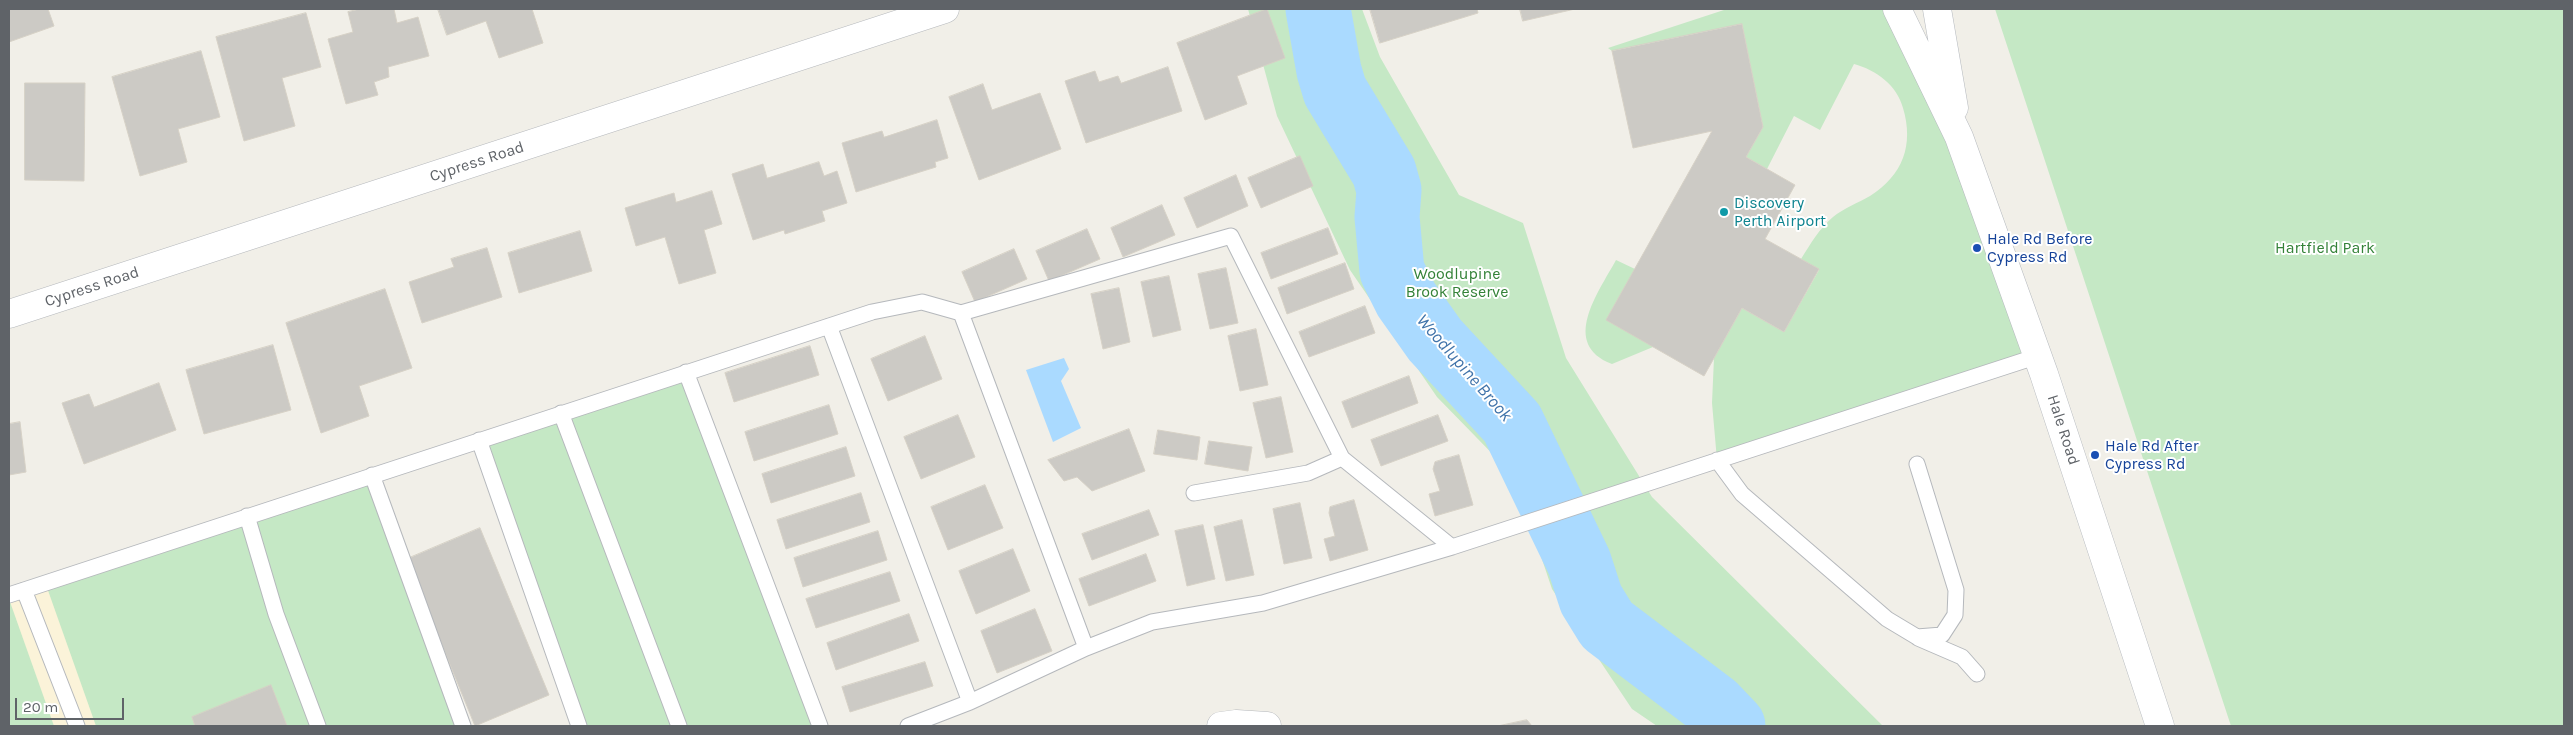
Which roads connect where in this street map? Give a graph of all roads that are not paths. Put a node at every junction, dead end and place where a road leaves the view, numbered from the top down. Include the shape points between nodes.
1 (945, 9) edge
2 (1898, 9) edge
3 (1937, 9) edge
4 (1959, 137) junction
5 (961, 313) junction
6 (9, 314) edge
7 (829, 326) junction
8 (2038, 356) junction
9 (686, 372) junction
10 (561, 413) junction
11 (479, 440) junction
12 (1342, 458) junction
13 (1717, 460) junction
14 (1917, 464) dead end
15 (372, 475) junction
16 (1194, 493) dead end
17 (247, 516) junction
18 (1452, 547) junction
19 (24, 590) junction
20 (9, 595) edge
21 (1917, 637) junction
22 (1086, 648) junction
23 (1977, 674) dead end
24 (970, 702) junction
25 (76, 726) edge
26 (318, 726) edge
27 (463, 726) edge
28 (579, 726) edge
29 (679, 726) edge
30 (820, 726) edge
31 (908, 726) edge
32 (1221, 726) edge
33 (1267, 726) edge
34 (2160, 726) edge

1 - 6 street, Cypress Road
2 - 4 street, Hale Road
3 - 4 street, Hale Road
4 - 8 street, Hale Road
5 - 7 lane via 922,302 872,312
5 - 12 lane via 1231,236
5 - 22 lane
7 - 9 lane
7 - 24 lane
8 - 13 lane
8 - 34 street, Hale Road
9 - 10 lane
9 - 30 lane
10 - 11 lane
10 - 29 lane
11 - 15 lane
11 - 28 lane
12 - 16 lane via 1308,473
12 - 18 lane
13 - 18 lane
13 - 21 lane via 1742,494 1887,619
14 - 21 lane via 1956,590 1955,615 1942,635
15 - 17 lane
15 - 27 lane
17 - 19 lane
17 - 26 lane via 276,614
18 - 22 lane via 1263,603 1152,622
19 - 20 lane
19 - 25 lane
21 - 23 lane via 1962,657
22 - 24 lane
24 - 31 lane
32 - 33 street

